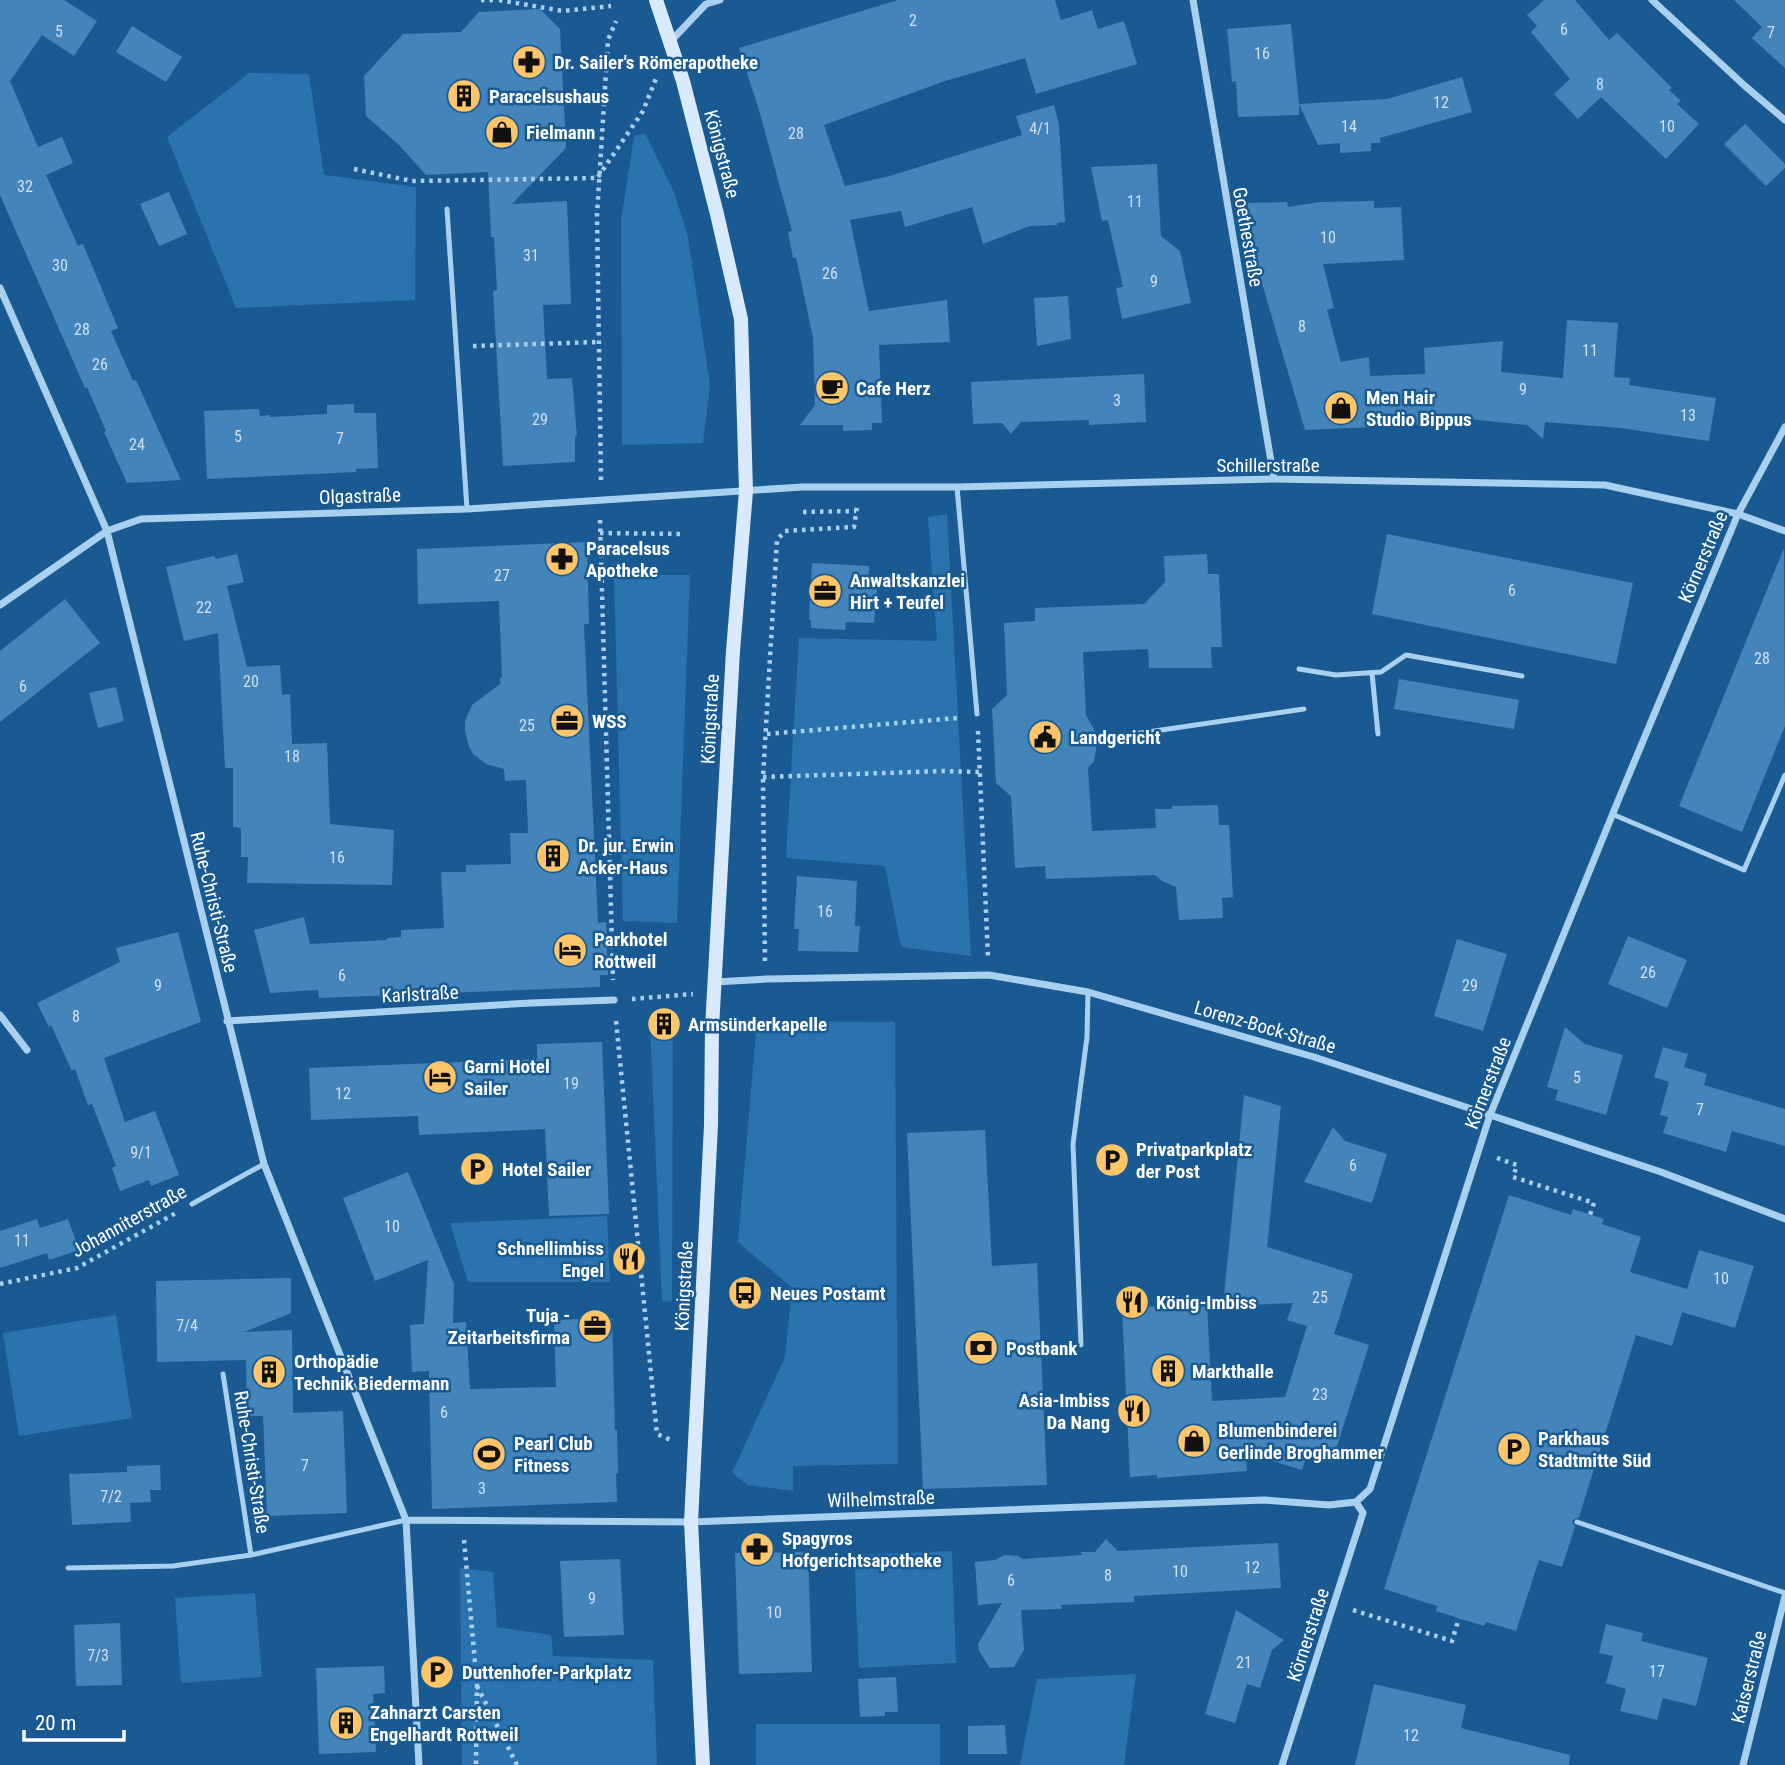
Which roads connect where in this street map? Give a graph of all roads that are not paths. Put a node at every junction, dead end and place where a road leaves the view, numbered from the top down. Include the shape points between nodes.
1 (656, 0) edge
2 (720, 0) edge
3 (1192, 0) edge
4 (1653, 0) edge
5 (671, 41) junction
6 (1785, 120) edge
7 (447, 209) dead end
8 (0, 288) edge
9 (1785, 427) edge
10 (1274, 479) junction
11 (957, 487) junction
12 (746, 491) junction
13 (467, 509) junction
14 (1738, 514) junction
15 (107, 531) junction
16 (1785, 531) edge
17 (0, 605) edge
18 (1299, 669) dead end
19 (1372, 673) junction
20 (1522, 676) dead end
21 (1304, 709) dead end
22 (977, 714) road end
23 (1378, 734) dead end
24 (1100, 739) dead end
25 (1785, 775) edge
26 (1612, 814) junction
27 (715, 987) junction
28 (1088, 992) junction
29 (614, 1000) road end
30 (0, 1015) edge
31 (227, 1021) junction
32 (27, 1050) dead end
33 (1490, 1115) junction
34 (264, 1164) junction
35 (192, 1204) road end
36 (1785, 1219) edge
37 (1081, 1345) dead end
38 (223, 1374) dead end
39 (1356, 1502) junction
40 (406, 1520) junction
41 (691, 1522) junction
42 (1577, 1522) dead end
43 (251, 1555) junction
44 (68, 1568) dead end
45 (1785, 1595) edge
46 (419, 1765) edge
47 (703, 1765) edge
48 (1282, 1765) edge
49 (1743, 1765) edge

1 - 5 street, Königstraße
2 - 5 street via 706,4
3 - 10 street, Goethestraße
4 - 6 street
5 - 12 street, Königstraße via 741,319
7 - 13 lane
8 - 15 street, Ruhe-Christi-Straße
9 - 14 street, Körnerstraße
10 - 11 street, Schillerstraße
10 - 14 street, Schillerstraße via 1605,485
11 - 12 street, Schillerstraße
11 - 22 lane
12 - 13 street, Olgastraße
12 - 27 street, Königstraße
13 - 15 street, Olgastraße via 141,519
14 - 16 street, Schillerstraße
14 - 26 street, Körnerstraße
15 - 17 street, Olgastraße
15 - 31 street, Ruhe-Christi-Straße
18 - 19 lane via 1336,675
19 - 20 lane via 1406,655
19 - 23 lane
21 - 24 lane
25 - 26 lane via 1744,870
26 - 33 street, Körnerstraße
27 - 28 street, Lorenz-Bock-Straße via 767,979 989,975
27 - 41 street, Königstraße
28 - 33 street, Lorenz-Bock-Straße via 1314,1057
28 - 37 lane via 1073,1144
29 - 31 street, Karlstraße
30 - 32 street
31 - 34 street, Ruhe-Christi-Straße
33 - 36 street, Lorenz-Bock-Straße
33 - 39 street, Körnerstraße via 1370,1489
34 - 35 lane, Johanniterstraße
34 - 40 street, Ruhe-Christi-Straße
38 - 43 lane, Ruhe-Christi-Straße
39 - 41 street, Wilhelmstraße via 1329,1505 1264,1500
39 - 48 street, Körnerstraße via 1363,1513
40 - 41 street, Wilhelmstraße
40 - 43 lane, Ruhe-Christi-Straße
40 - 46 street, Ruhe-Christi-Straße
41 - 47 street, Königstraße
42 - 45 lane
43 - 44 lane, Ruhe-Christi-Straße via 173,1566
45 - 49 street, Kaiserstraße

